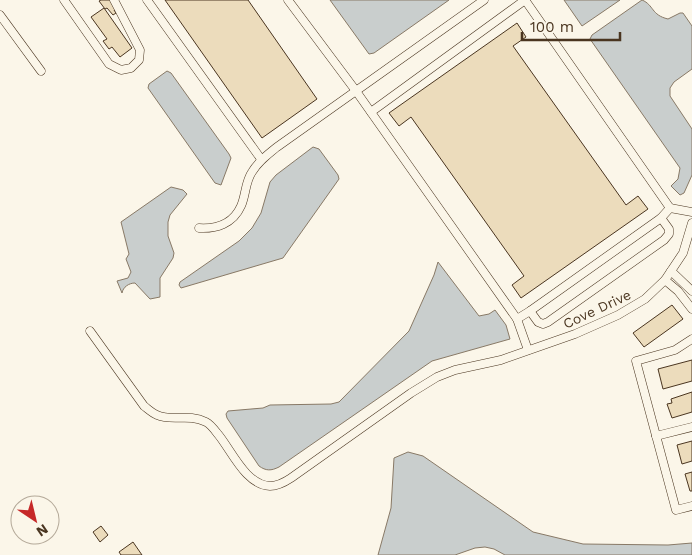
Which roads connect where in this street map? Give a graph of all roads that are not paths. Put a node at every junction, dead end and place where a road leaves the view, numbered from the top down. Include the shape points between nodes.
1 (64, 0) edge
2 (114, 0) edge
3 (147, 0) edge
4 (288, 0) edge
5 (484, 0) edge
6 (525, 0) edge
7 (0, 15) edge
8 (41, 70) dead end
9 (356, 91) junction
10 (371, 112) junction
11 (261, 159) junction
12 (670, 208) junction
13 (692, 212) edge
14 (661, 218) junction
15 (692, 223) edge
16 (198, 228) dead end
17 (671, 271) junction
18 (665, 280) junction
19 (692, 291) edge
20 (692, 309) edge
21 (530, 311) junction
22 (517, 318) junction
23 (90, 330) dead end
24 (692, 339) edge
25 (528, 350) junction
26 (692, 427) edge
27 (656, 436) junction
28 (692, 506) edge

1 - 2 street via 109,64 121,70 131,68 139,60 140,50
3 - 11 street
4 - 9 street
5 - 9 street
6 - 10 street
6 - 12 street
7 - 8 street
9 - 10 street
9 - 11 street
10 - 22 street
11 - 16 street via 250,174 241,206 231,219 218,227
12 - 13 street
12 - 14 street
14 - 21 street
14 - 21 street via 669,234 640,257 548,322 538,322
15 - 17 street, Cove Drive via 683,253
17 - 18 street, Cove Drive
17 - 19 street
18 - 20 street
18 - 25 street, Cove Drive via 645,299 618,315
21 - 22 street
22 - 25 street
23 - 25 street, Cove Drive via 144,406 157,415 192,417 208,422 255,482 269,486 291,478 437,376
24 - 27 street via 675,350 636,361
26 - 27 street
27 - 28 street via 676,510

